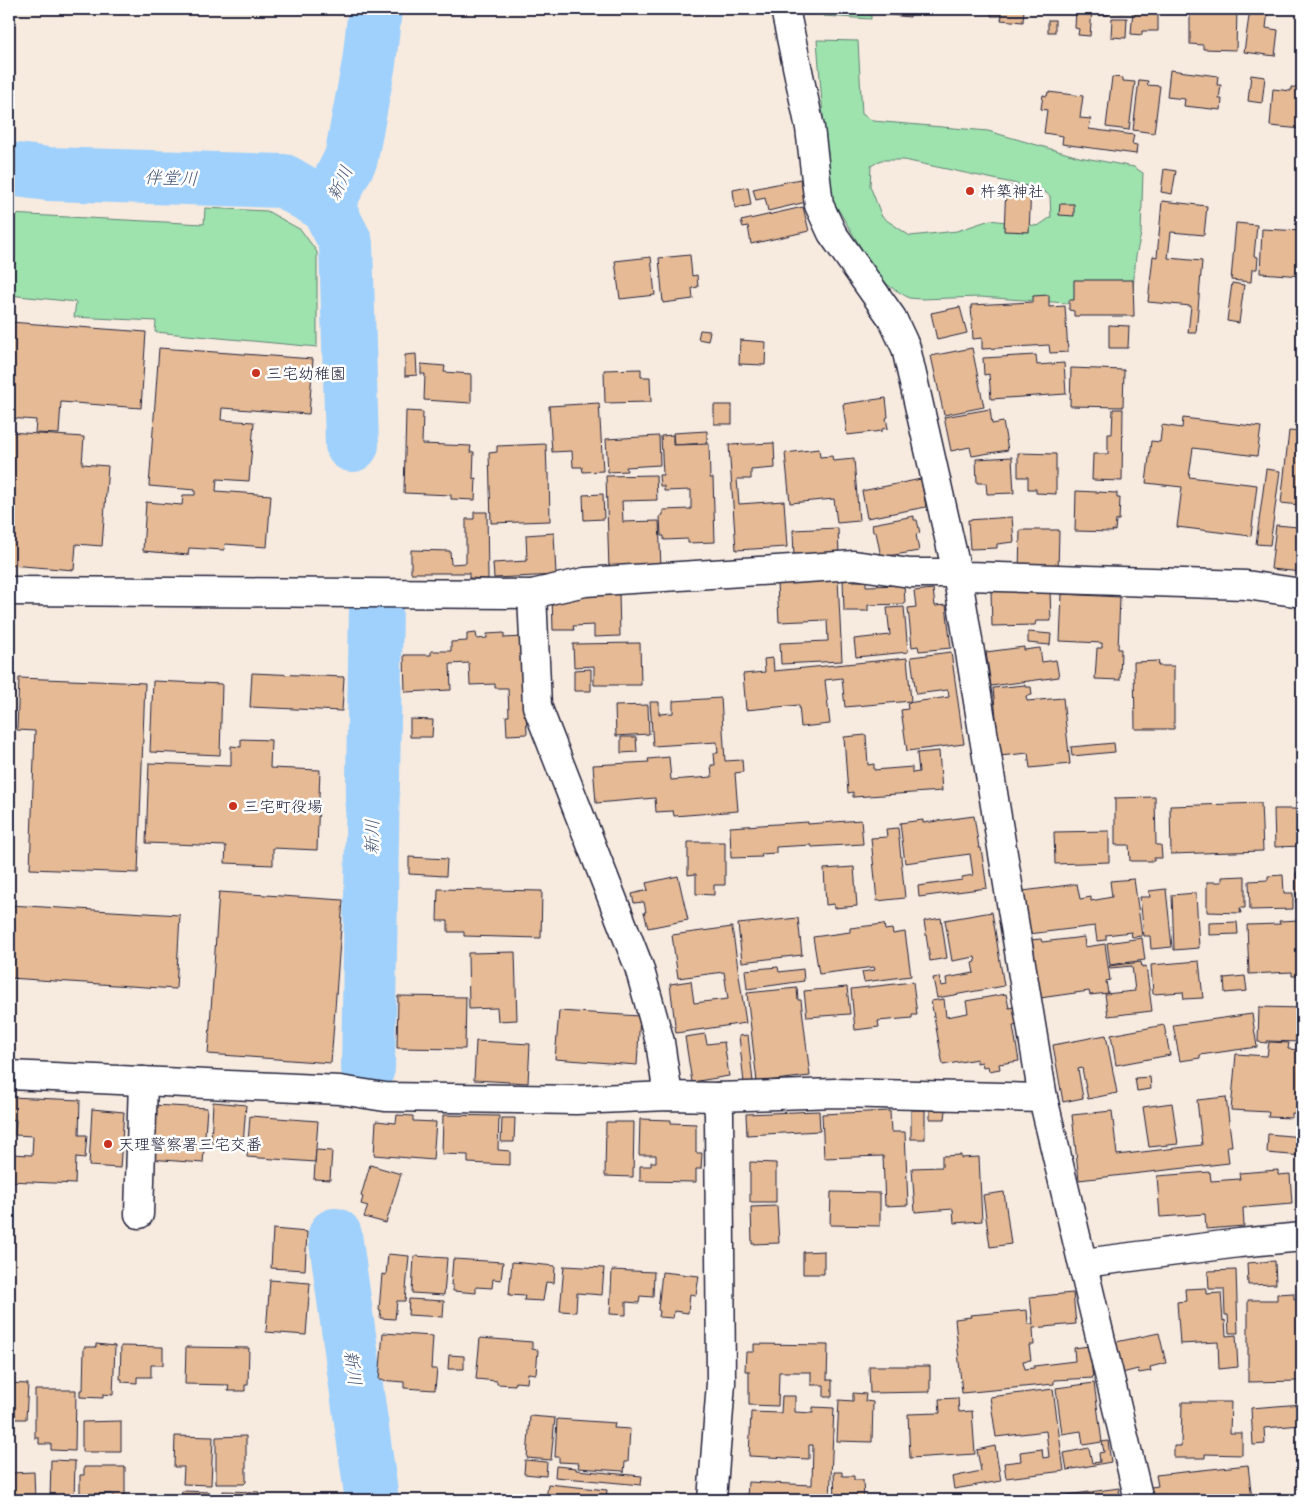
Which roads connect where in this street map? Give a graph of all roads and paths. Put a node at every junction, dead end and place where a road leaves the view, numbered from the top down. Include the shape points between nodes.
1 (785, 9) edge
2 (957, 573) junction
3 (9, 592) edge
4 (1302, 593) edge
5 (532, 594) junction
6 (9, 1075) edge
7 (143, 1081) junction
8 (668, 1096) junction
9 (717, 1097) junction
10 (1044, 1098) junction
11 (139, 1214) dead end
12 (1302, 1237) edge
13 (1084, 1263) junction
14 (712, 1500) edge
15 (1138, 1500) edge

1 - 2 street via 810,128 819,205 832,233 892,318 906,348
2 - 4 street via 967,576 1246,585
2 - 5 street via 910,573 854,565 585,582
2 - 10 street
3 - 5 street
5 - 8 street via 537,706 639,967 660,1042
6 - 7 street
7 - 8 street via 340,1090 385,1097 576,1100
7 - 11 street
8 - 9 street
9 - 10 street via 835,1093
9 - 14 street via 721,1383
10 - 13 street
12 - 13 street
13 - 15 street

